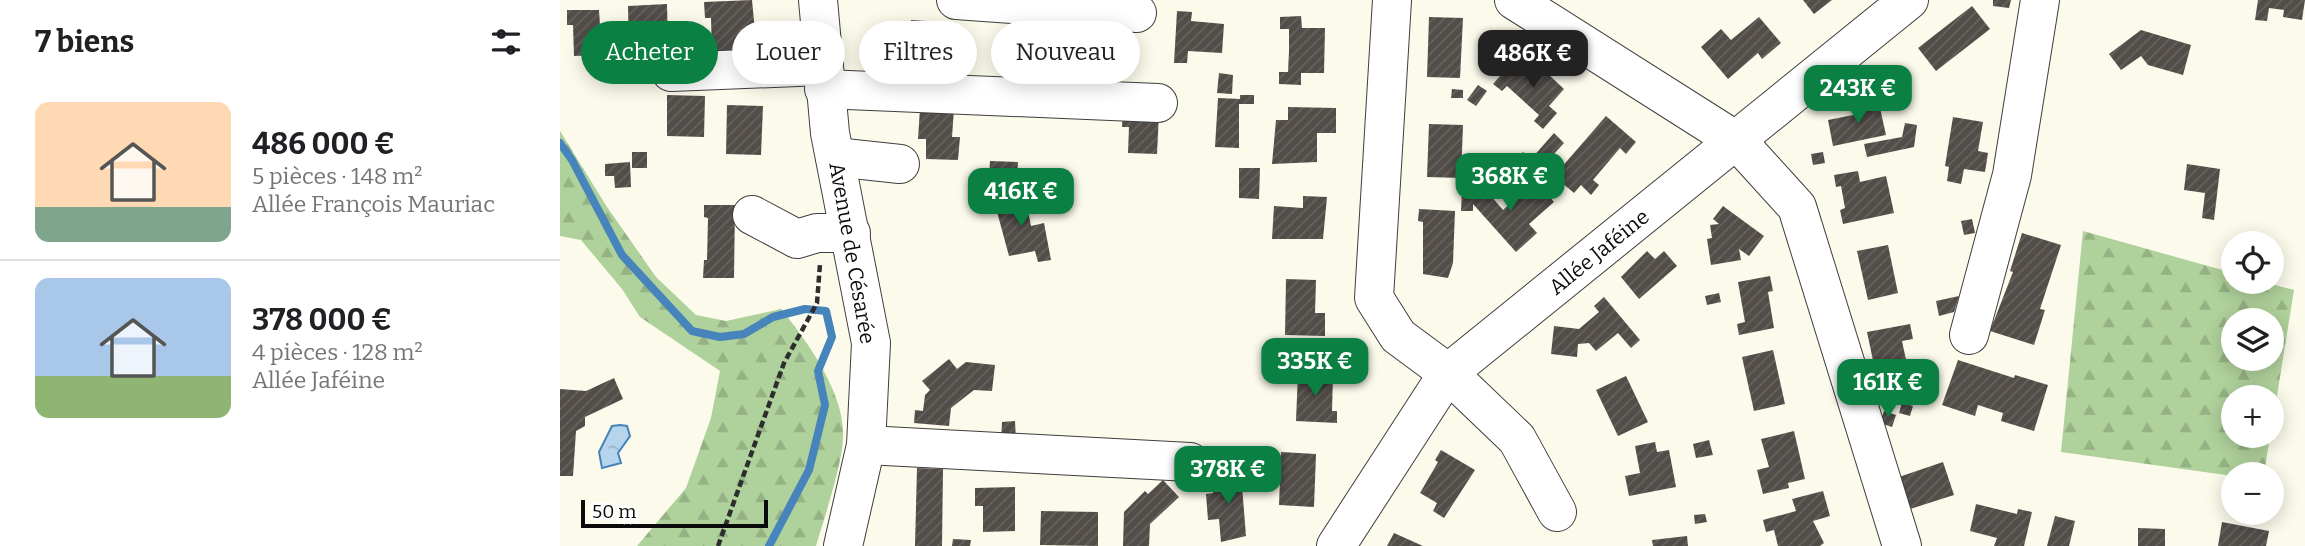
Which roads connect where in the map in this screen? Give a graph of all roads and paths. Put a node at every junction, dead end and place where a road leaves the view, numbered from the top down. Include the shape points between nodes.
1 (818, 0) edge
2 (956, 0) edge
3 (1392, 0) edge
4 (1514, 0) edge
5 (1909, 0) edge
6 (2039, 0) edge
7 (1137, 13) dead end
8 (819, 21) edge
9 (845, 80) edge
10 (824, 84) edge
11 (1158, 103) dead end
12 (1738, 142) junction
13 (835, 157) junction
14 (900, 164) dead end
15 (752, 215) dead end
16 (851, 233) junction
17 (817, 303) dead end
18 (1969, 335) dead end
19 (1448, 373) junction
20 (866, 445) junction
21 (1189, 462) dead end
22 (1557, 512) dead end
23 (718, 546) edge
24 (843, 546) edge
25 (1336, 546) edge
26 (1902, 546) edge

1 - 8 street, Avenue de Césarée
2 - 7 street
3 - 19 street via 1374,298 1398,336
4 - 12 street
5 - 12 street, Allée Jaféine
6 - 18 street via 2012,175
9 - 11 street
10 - 13 street, Avenue de Césarée
12 - 19 street, Allée Jaféine
12 - 26 street via 1797,207
13 - 14 street
13 - 16 street, Avenue de Césarée
15 - 16 street via 797,239 817,233
16 - 20 street, Avenue de Césarée via 870,343
17 - 23 path via 784,363
19 - 22 street via 1517,439
19 - 25 street, Allée Jaféine
20 - 21 street
20 - 24 street, Avenue de Césarée

